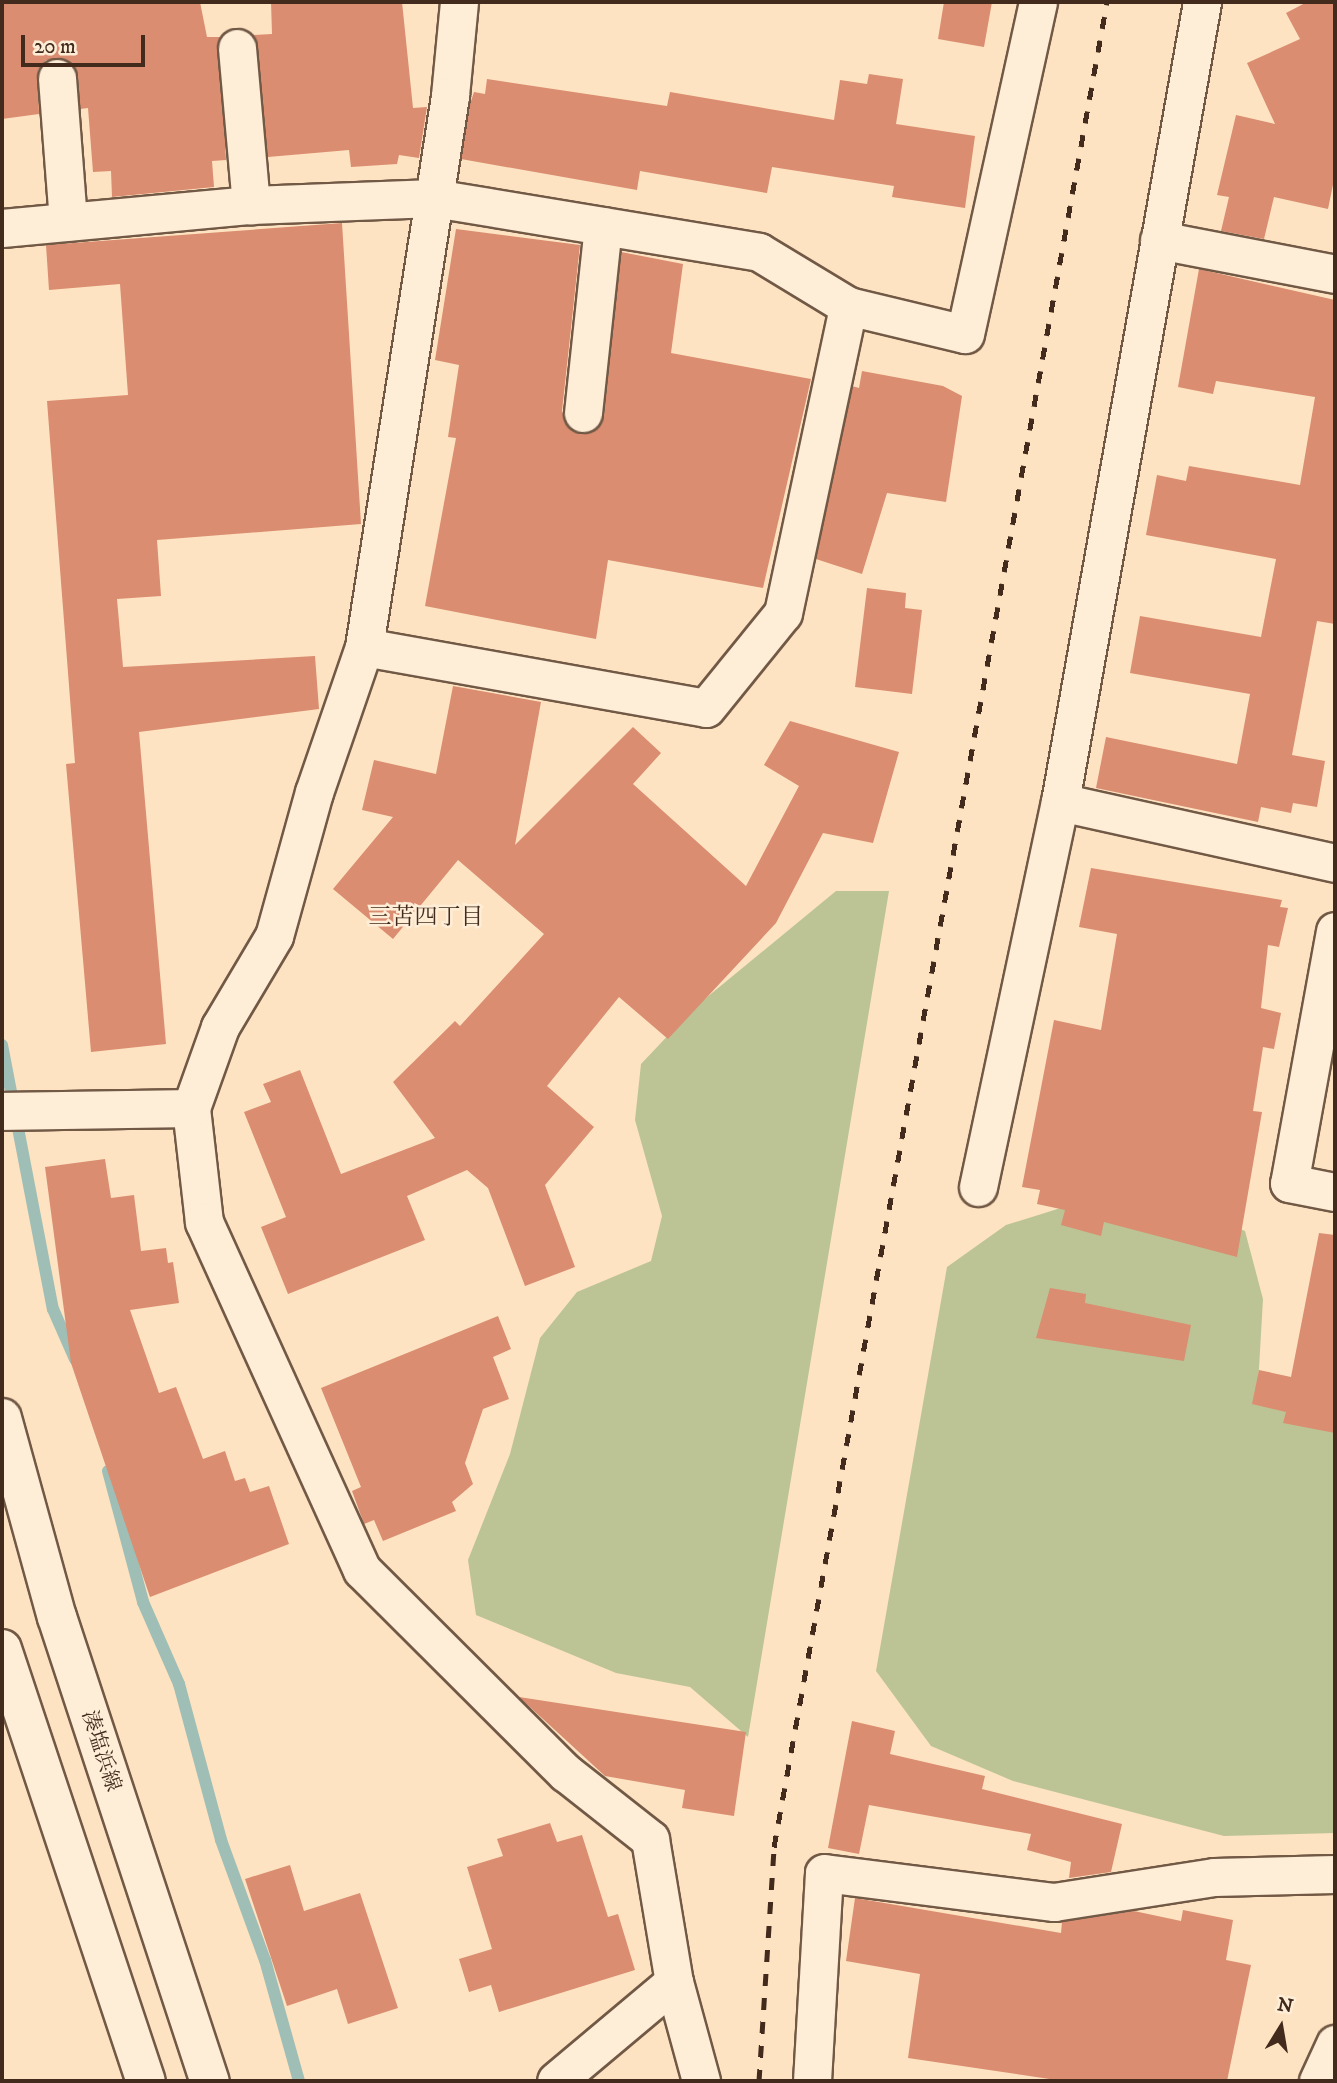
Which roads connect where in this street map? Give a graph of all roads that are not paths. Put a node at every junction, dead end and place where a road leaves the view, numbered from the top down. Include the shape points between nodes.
1 (459, 2) edge
2 (1038, 2) edge
3 (1202, 2) edge
4 (237, 48) dead end
5 (57, 78) dead end
6 (434, 198) junction
7 (251, 205) junction
8 (68, 222) junction
9 (603, 226) junction
10 (2, 229) edge
11 (1159, 240) junction
12 (1335, 274) edge
13 (848, 306) junction
14 (583, 413) dead end
15 (365, 647) junction
16 (1059, 802) junction
17 (1335, 863) edge
18 (1335, 931) edge
19 (191, 1108) junction
20 (2, 1111) edge
21 (978, 1187) dead end
22 (1335, 1192) edge
23 (2, 1418) edge
24 (2, 1649) edge
25 (1335, 1874) edge
26 (674, 1982) junction
27 (1335, 2045) edge
28 (146, 2081) edge
29 (210, 2081) edge
30 (556, 2081) edge
31 (701, 2081) edge
32 (812, 2081) edge
33 (1318, 2081) edge

1 - 6 street
2 - 13 street via 965,334
3 - 11 street
4 - 7 street
5 - 8 street
6 - 7 street
6 - 9 street
6 - 15 street
7 - 8 street
8 - 10 street
9 - 13 street via 759,252
9 - 14 street
11 - 12 street
11 - 16 street
13 - 15 street via 783,613 706,708
15 - 19 street via 314,792 274,936 220,1027
16 - 17 street
16 - 21 street
18 - 22 street via 1289,1183
19 - 20 street
19 - 26 street via 204,1222 362,1570 566,1773 650,1839
23 - 29 main road, 湊塩浜線 via 57,1617
24 - 28 main road
25 - 32 street via 1214,1877 1054,1902 824,1873
26 - 30 street
26 - 31 street
27 - 33 street

